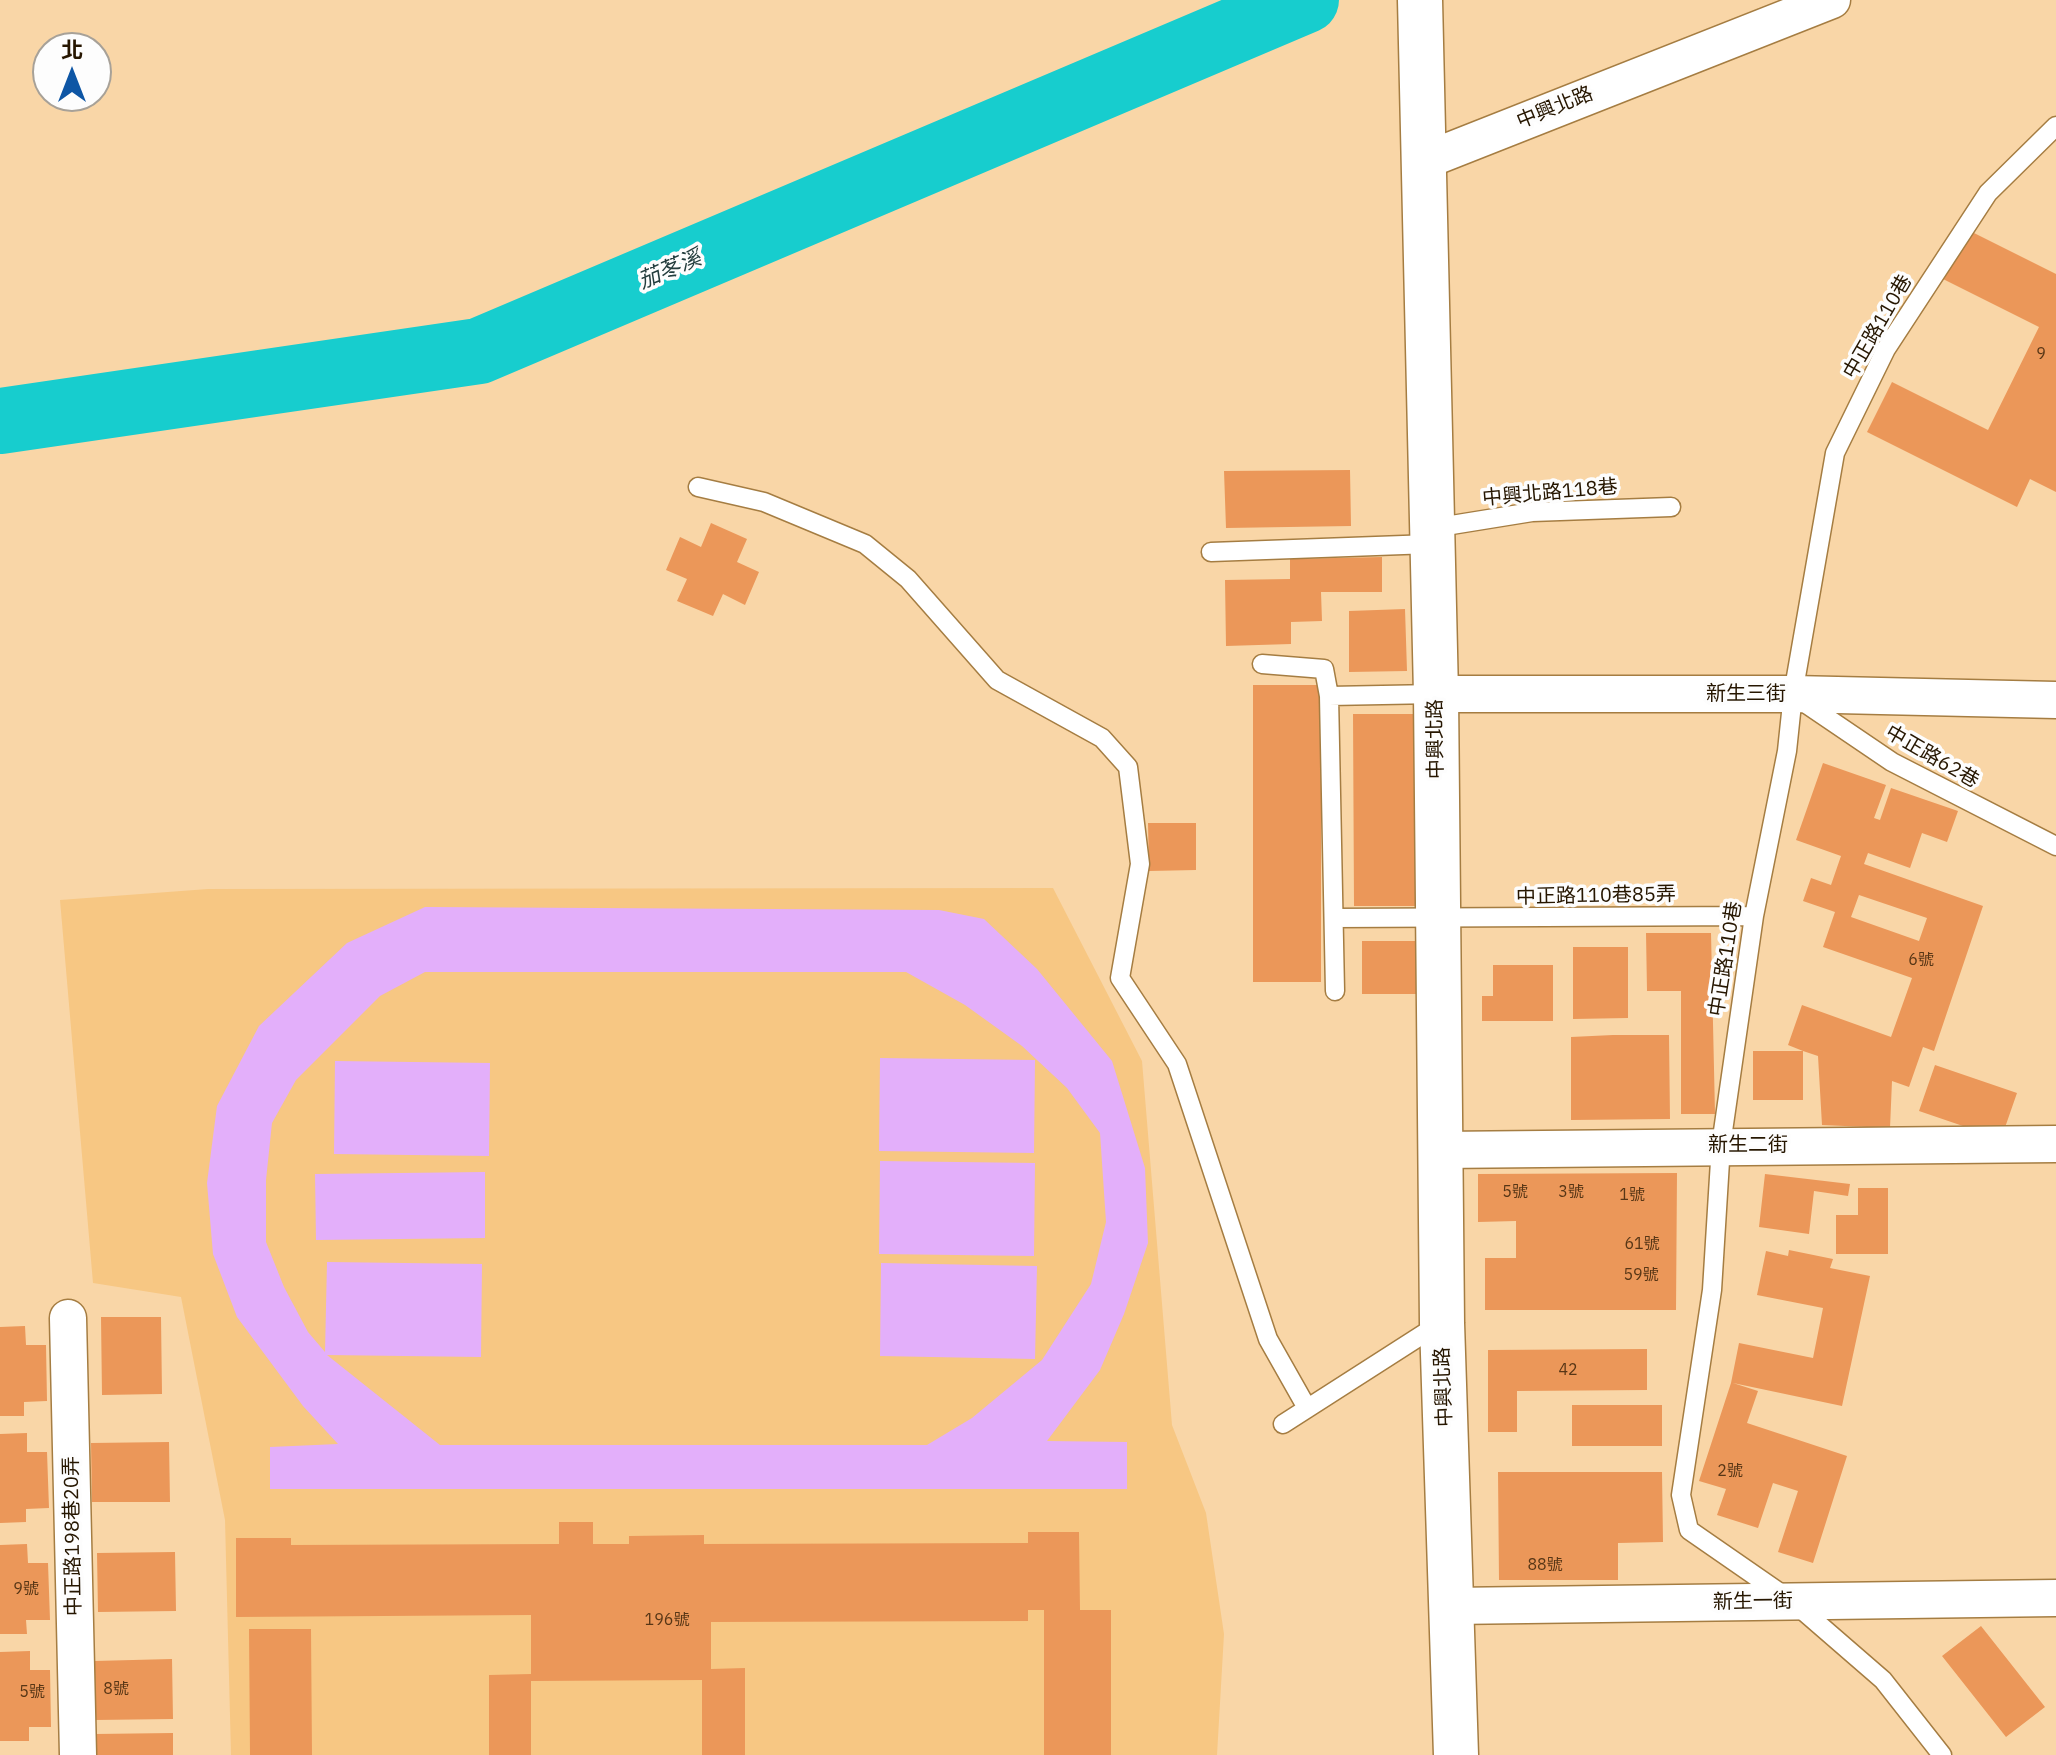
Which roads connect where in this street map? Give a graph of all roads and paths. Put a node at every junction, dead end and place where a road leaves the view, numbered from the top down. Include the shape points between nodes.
1 (1420, 0) edge
2 (1832, 0) edge
3 (2056, 126) edge
4 (1424, 161) junction
5 (698, 487) dead end
6 (1671, 507) dead end
7 (1432, 536) junction
8 (1211, 552) dead end
9 (1262, 664) dead end
10 (1436, 694) junction
11 (1793, 694) junction
12 (1329, 696) junction
13 (2056, 700) edge
14 (2056, 846) edge
15 (1754, 916) junction
16 (1334, 918) junction
17 (1438, 919) junction
18 (1335, 991) dead end
19 (2056, 1144) edge
20 (1721, 1145) junction
21 (1440, 1150) junction
22 (68, 1318) dead end
23 (1442, 1323) junction
24 (1307, 1408) junction
25 (1283, 1424) dead end
26 (2056, 1598) edge
27 (1793, 1602) junction
28 (1451, 1606) junction
29 (78, 1755) edge
30 (1456, 1755) edge
31 (1942, 1755) edge

1 - 4 street
2 - 4 street, 中興北路
3 - 11 lane, 中正路110巷 via 1988,193 1886,349 1835,453
4 - 7 street, 中興北路
5 - 24 lane via 764,502 865,544 908,579 997,680 1102,738 1128,767 1140,864 1120,978 1177,1064 1268,1339
6 - 7 lane, 中興北路118巷 via 1532,512
7 - 8 lane, 中興北路118巷
7 - 10 street, 中興北路
9 - 12 lane via 1324,669
10 - 11 street, 新生三街
10 - 12 lane
10 - 17 street, 中興北路
11 - 13 street, 新生三街
11 - 14 lane, 中正路62巷 via 1892,762
11 - 15 lane, 中正路110巷
12 - 16 lane
15 - 17 lane, 中正路110巷85弄
15 - 20 lane, 中正路110巷
16 - 17 lane, 中正路110巷85弄
16 - 18 lane
17 - 21 street, 中興北路
19 - 20 street, 新生二街
20 - 21 street, 新生二街
20 - 27 lane, 中正路110巷 via 1712,1290 1681,1495 1689,1530
21 - 23 street, 中興北路
22 - 29 street, 中正路198巷20弄
23 - 24 lane
23 - 28 street, 中興北路
24 - 25 lane
26 - 27 street, 新生一街
27 - 28 street, 新生一街
27 - 31 lane, 中正路110巷 via 1883,1680
28 - 30 street, 中興北路

